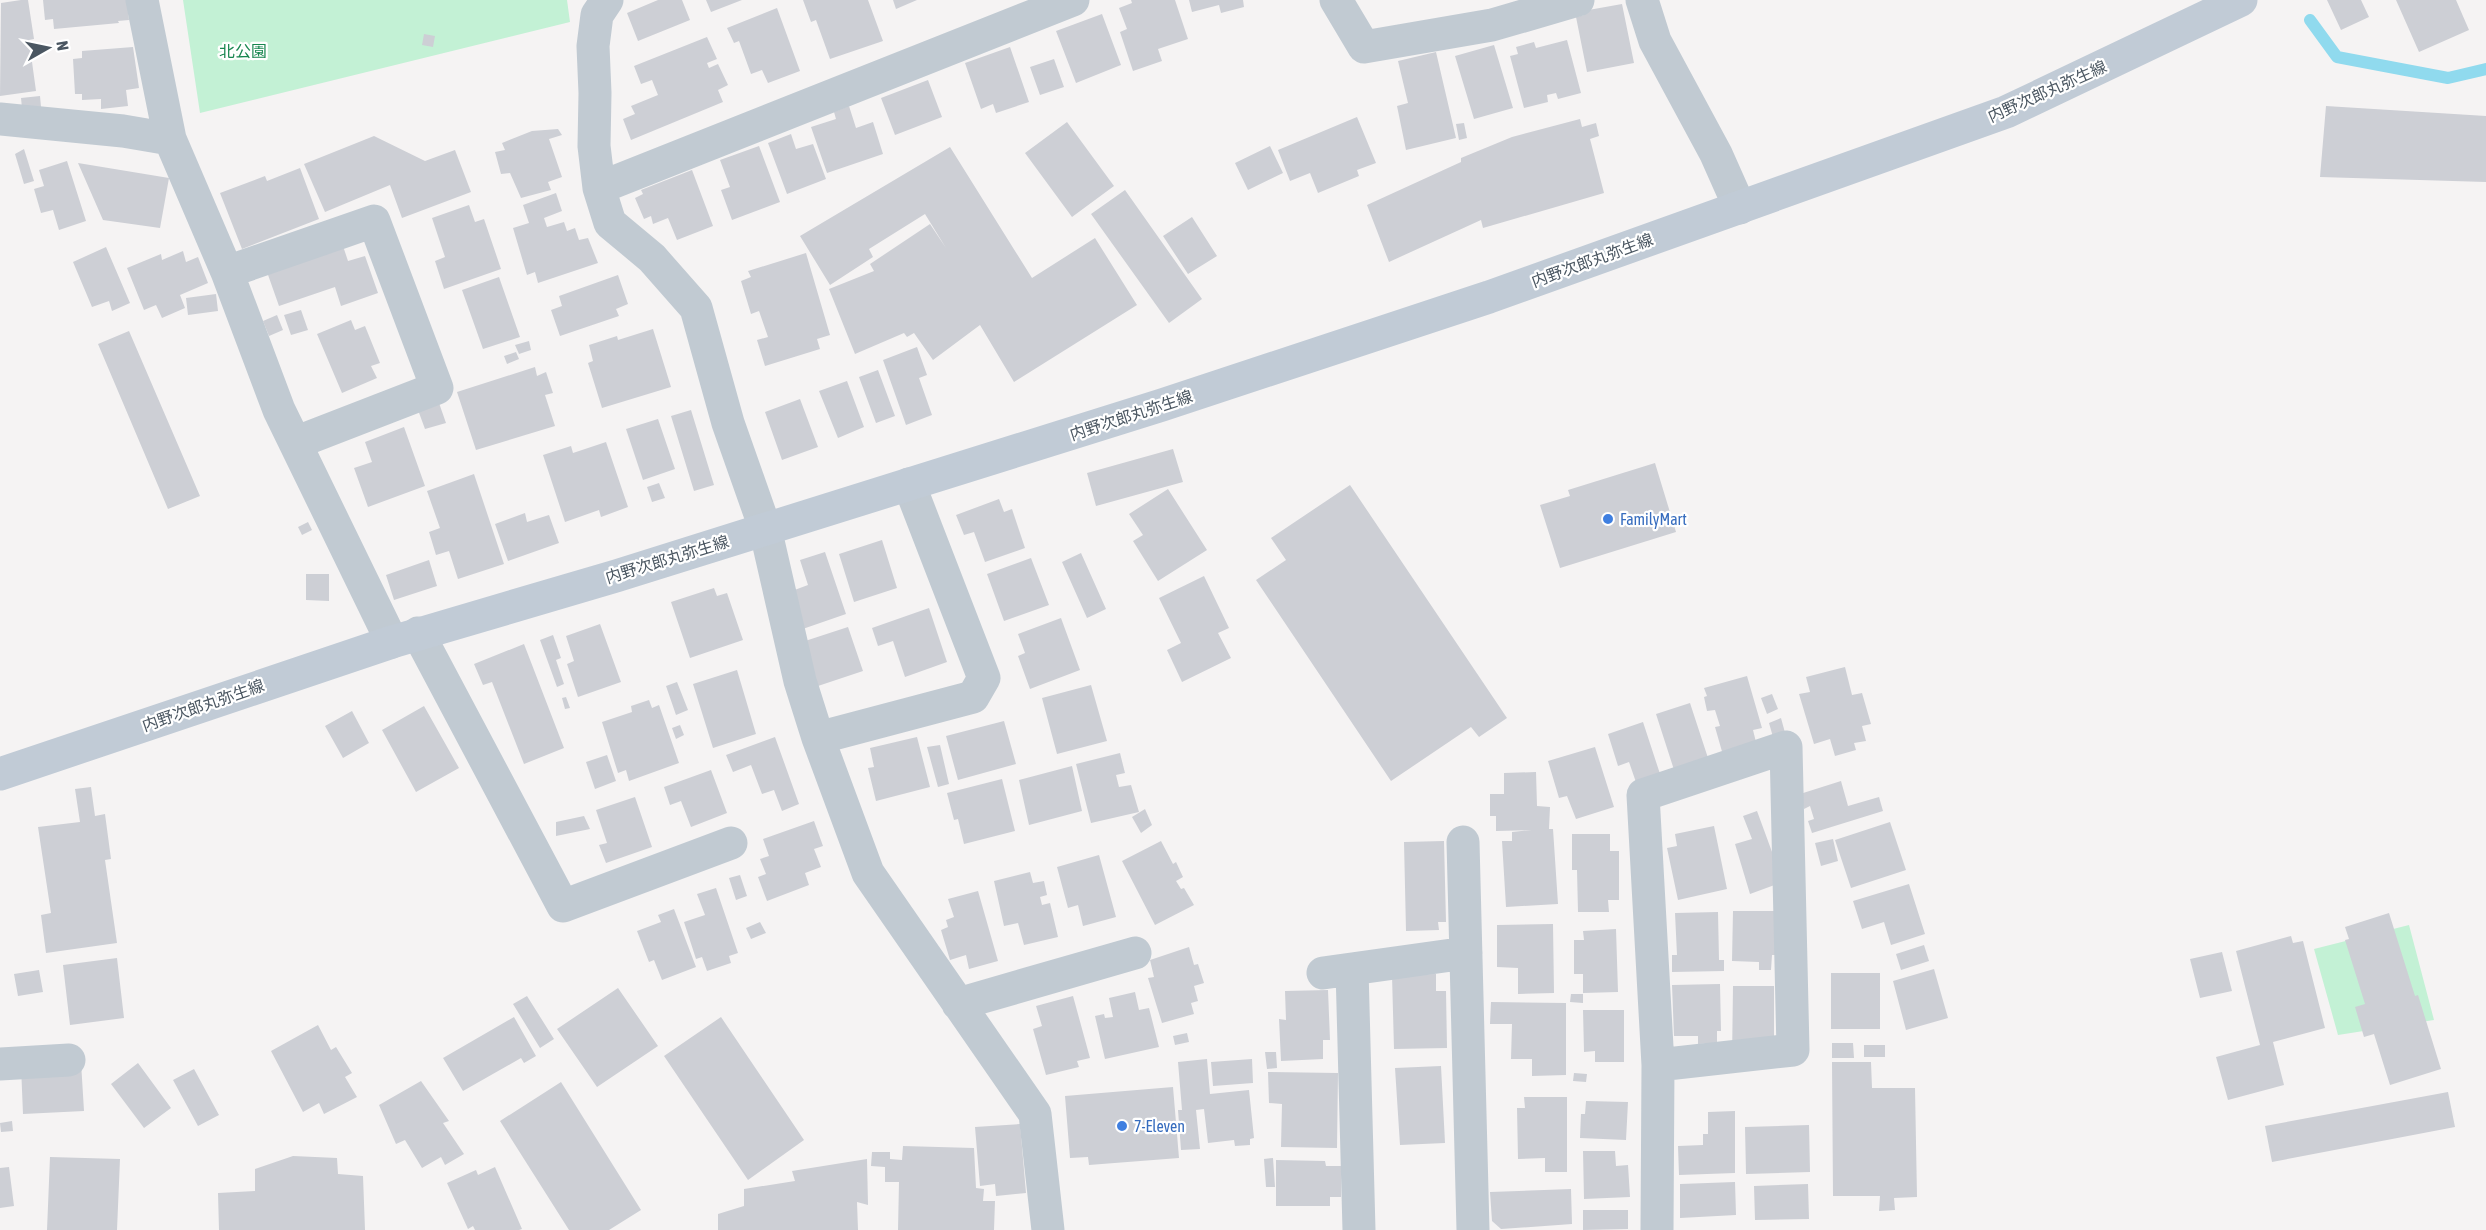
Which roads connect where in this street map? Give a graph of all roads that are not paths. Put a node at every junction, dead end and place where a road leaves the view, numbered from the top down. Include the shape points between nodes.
1 (142, 0) edge
2 (607, 0) edge
3 (1336, 0) edge
4 (1578, 0) edge
5 (1642, 0) edge
6 (1066, 1) edge
7 (2229, 3) edge
8 (0, 118) edge
9 (170, 140) junction
10 (599, 188) junction
11 (1740, 208) junction
12 (227, 272) junction
13 (295, 443) junction
14 (909, 484) junction
15 (765, 528) junction
16 (405, 638) junction
17 (818, 738) junction
18 (0, 774) edge
19 (1463, 842) dead end
20 (731, 843) dead end
21 (1135, 953) dead end
22 (1466, 953) junction
23 (958, 1004) junction
24 (0, 1059) edge
25 (69, 1060) dead end
26 (0, 1064) edge
27 (1658, 1065) junction
28 (1048, 1230) edge
29 (1359, 1230) edge
30 (1473, 1230) edge
31 (1657, 1230) edge

1 - 9 street
2 - 10 street via 597,15 593,46 594,146
3 - 4 street via 1364,47 1492,25
5 - 11 street via 1655,41 1716,154
6 - 10 street
7 - 11 main road, 内野次郎丸弥生線 via 2006,112
8 - 9 street
9 - 12 street
10 - 15 street via 610,223 652,258 696,308 728,423
11 - 14 main road, 内野次郎丸弥生線 via 1488,297
12 - 13 street
12 - 13 street via 375,221 437,388
13 - 16 street
14 - 15 main road, 内野次郎丸弥生線
14 - 17 street via 984,678 973,697
15 - 16 main road, 内野次郎丸弥生線
15 - 17 street via 800,681
16 - 18 main road, 内野次郎丸弥生線
16 - 20 street via 563,906
17 - 23 street via 868,873
19 - 22 street
21 - 23 street
22 - 29 street via 1338,971
22 - 30 street
23 - 28 street via 1035,1114
24 - 26 street
25 - 26 street
27 - 27 street via 1643,795 1786,747 1793,1050
27 - 31 street

